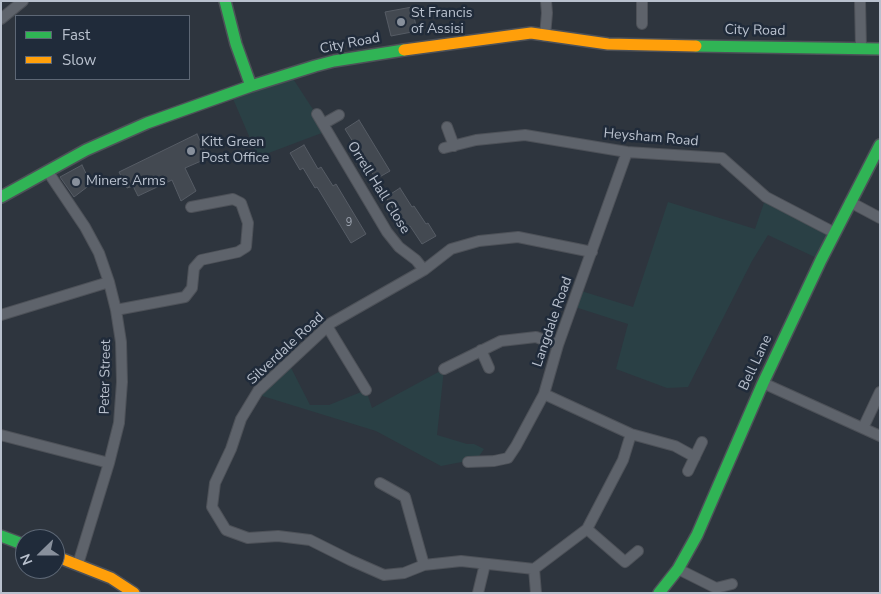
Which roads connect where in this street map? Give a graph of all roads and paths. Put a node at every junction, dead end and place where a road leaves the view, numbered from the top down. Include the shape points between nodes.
1 (23, 1) edge
2 (225, 1) edge
3 (546, 1) edge
4 (642, 1) edge
5 (860, 1) edge
6 (1, 19) edge
7 (642, 24) dead end
8 (545, 36) junction
9 (861, 48) junction
10 (880, 48) edge
11 (251, 86) junction
12 (317, 114) dead end
13 (339, 115) dead end
14 (323, 124) junction
15 (447, 127) dead end
16 (880, 145) edge
17 (454, 146) junction
18 (444, 148) dead end
19 (627, 152) junction
20 (48, 172) junction
21 (1, 197) edge
22 (850, 202) junction
23 (191, 207) dead end
24 (880, 218) edge
25 (835, 233) junction
26 (592, 252) junction
27 (424, 270) junction
28 (109, 282) junction
29 (116, 310) junction
30 (1, 315) edge
31 (327, 326) junction
32 (558, 345) junction
33 (481, 350) junction
34 (444, 368) dead end
35 (489, 368) dead end
36 (763, 383) junction
37 (366, 390) dead end
38 (880, 392) edge
39 (544, 394) junction
40 (863, 428) junction
41 (631, 434) junction
42 (1, 435) edge
43 (880, 436) edge
44 (702, 442) dead end
45 (695, 457) junction
46 (468, 462) dead end
47 (109, 463) junction
48 (688, 470) dead end
49 (380, 483) dead end
50 (588, 529) junction
51 (1, 536) edge
52 (15, 541) edge
53 (638, 551) dead end
54 (65, 559) edge
55 (78, 564) junction
56 (424, 564) junction
57 (485, 564) junction
58 (534, 570) junction
59 (678, 570) junction
60 (725, 588) edge
61 (134, 593) edge
62 (478, 593) edge
63 (536, 593) edge
64 (660, 593) edge

1 - 6 street
2 - 11 street
3 - 8 street
4 - 7 street
5 - 9 street
8 - 9 street, City Road via 608,44
8 - 11 street, City Road via 531,33 379,53 334,61
9 - 10 street, City Road
11 - 20 street, City Road via 125,132
12 - 14 street, Orrell Hall Close
13 - 14 street
14 - 27 street, Orrell Hall Close via 387,232
15 - 17 street
16 - 22 street, Bell Lane
17 - 18 street, Heysham Road
17 - 19 street, Heysham Road via 476,140 525,135
19 - 25 street, Heysham Road via 722,158 766,197
19 - 26 street, Langdale Road
20 - 21 street, City Road
20 - 28 street, Peter Street via 92,240
22 - 24 street
22 - 25 street, Bell Lane
23 - 29 street via 233,199 241,203 248,223 246,247 238,252 200,260 194,268 192,288 185,297
25 - 36 street, Bell Lane
26 - 27 street, Silverdale Road via 518,237 479,241 452,249
26 - 32 street, Langdale Road
27 - 31 street, Silverdale Road
28 - 29 street, Peter Street
28 - 30 street
29 - 47 street, Peter Street via 122,382 119,423
31 - 37 street
31 - 56 street, Silverdale Road via 258,391 242,419 215,483 212,507 226,530 248,538 278,536 310,540 384,574 404,573
32 - 33 street via 536,337 501,341
32 - 39 street, Langdale Road
33 - 34 street
33 - 35 street
36 - 40 street
36 - 59 street, Bell Lane via 697,535
38 - 40 street
39 - 41 street
39 - 46 street, Langdale Road via 508,458
40 - 43 street
41 - 45 street via 675,446
41 - 50 street via 623,460
42 - 47 street
44 - 45 street
45 - 48 street
47 - 55 street, Peter Street
49 - 56 street via 405,497
50 - 53 street via 625,562
50 - 58 street
51 - 52 street
54 - 55 street
55 - 61 street via 111,578
56 - 57 street, Silverdale Road via 461,561
57 - 58 street, Silverdale Road
57 - 62 street
58 - 63 street
59 - 60 street via 716,588
59 - 64 street, Bell Lane

